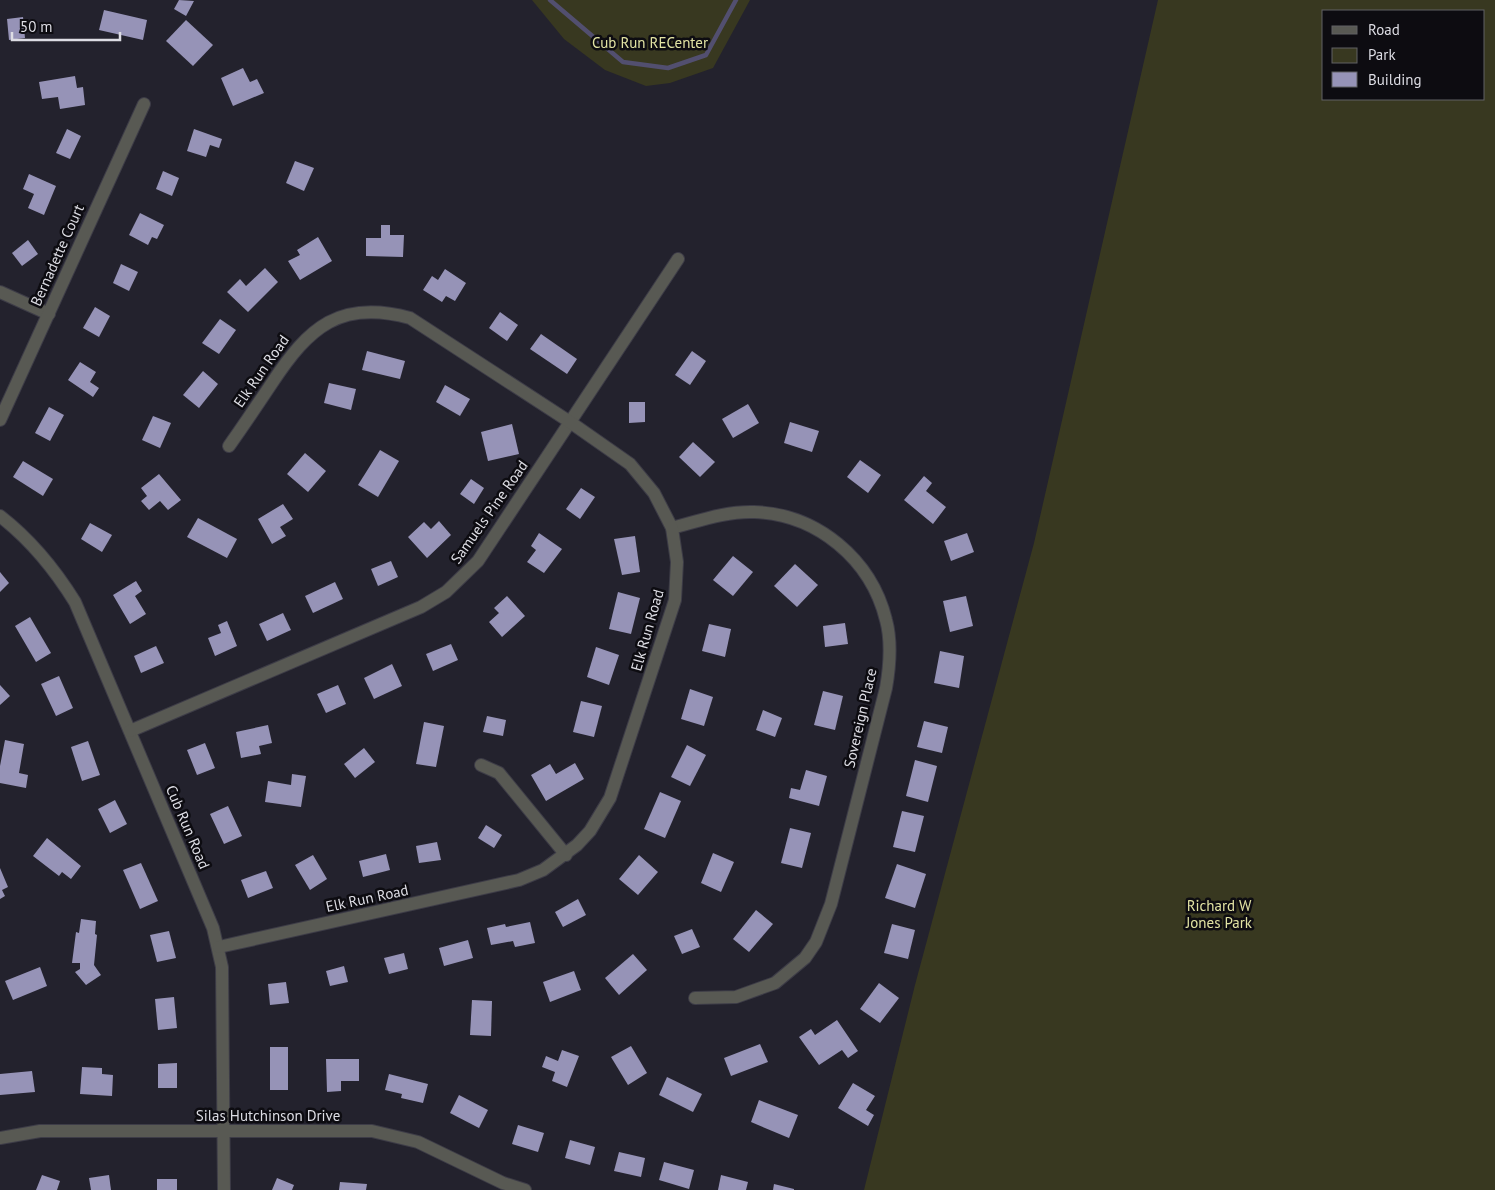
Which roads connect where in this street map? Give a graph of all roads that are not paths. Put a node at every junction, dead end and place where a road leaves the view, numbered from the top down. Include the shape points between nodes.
1 (144, 104) dead end
2 (678, 259) dead end
3 (0, 292) edge
4 (49, 314) junction
5 (0, 420) edge
6 (570, 422) junction
7 (229, 446) dead end
8 (0, 516) edge
9 (672, 528) junction
10 (130, 731) junction
11 (481, 766) dead end
12 (566, 855) junction
13 (219, 947) junction
14 (695, 998) dead end
15 (224, 1131) junction
16 (0, 1138) edge
17 (224, 1190) edge
18 (525, 1190) edge

1 - 4 street, Bernadette Court
2 - 6 street, Samuels Pine Road
3 - 4 street
4 - 5 street, Bernadette Court
6 - 7 street, Elk Run Road via 420,323 390,313 359,313 328,323 300,343
6 - 9 street, Elk Run Road via 639,473 654,493
6 - 10 street, Samuels Pine Road via 478,561 446,592 421,606
8 - 10 street, Cub Run Road via 37,548 75,602
9 - 12 street, Elk Run Road via 678,580 671,618 610,798 590,831
9 - 14 street, Sovereign Place via 720,515 753,512 809,525 830,537 864,571 879,598 890,642 886,688 829,911 816,942 805,958 775,983 736,997
10 - 13 street, Cub Run Road
11 - 12 street via 499,773
12 - 13 street, Elk Run Road via 519,880
13 - 15 street, Cub Run Road
15 - 16 street, Silas Hutchinson Drive via 40,1131
15 - 17 street, Cub Run Road
15 - 18 street, Silas Hutchinson Drive via 372,1131 395,1135 418,1142 503,1183

